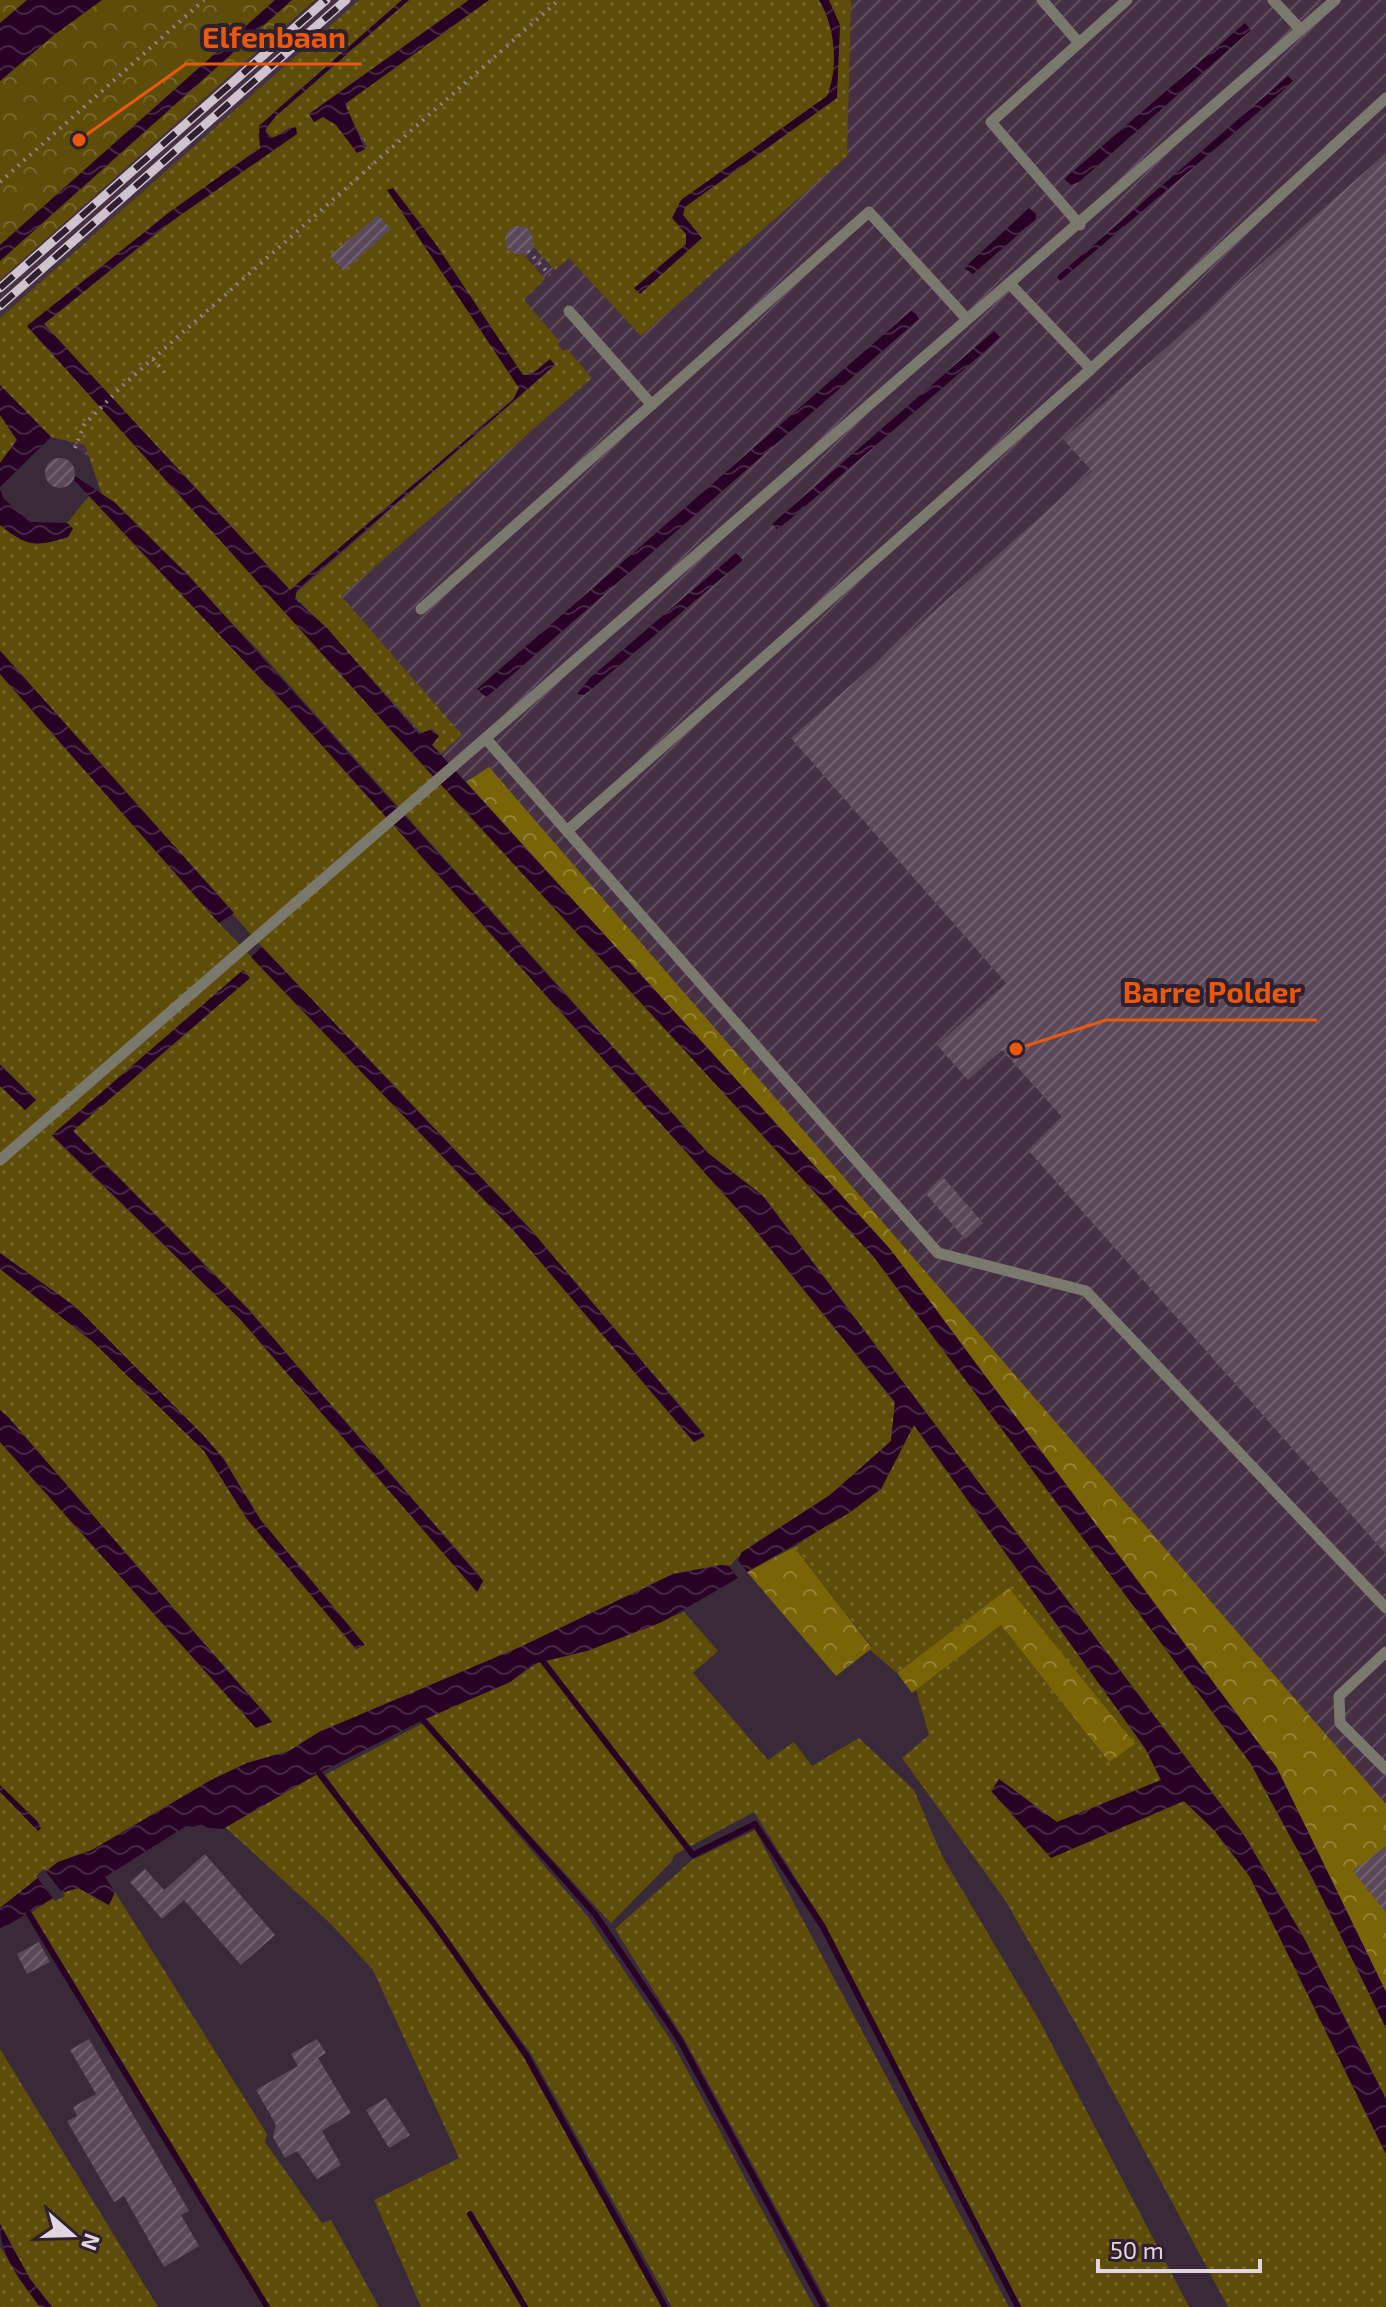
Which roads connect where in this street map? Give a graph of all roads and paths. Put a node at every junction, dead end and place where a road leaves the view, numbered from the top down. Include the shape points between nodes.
1 (204, 0) edge
2 (559, 0) edge
3 (1042, 0) edge
4 (1127, 0) edge
5 (1273, 0) edge
6 (1335, 0) edge
7 (1300, 29) junction
8 (1079, 43) junction
9 (1386, 98) edge
10 (0, 182) edge
11 (1080, 225) junction
12 (528, 251) dead end
13 (550, 275) dead end
14 (1009, 283) junction
15 (569, 311) dead end
16 (966, 318) junction
17 (153, 359) junction
18 (1091, 369) junction
19 (164, 372) dead end
20 (652, 405) junction
21 (75, 448) dead end
22 (421, 609) dead end
23 (487, 740) junction
24 (567, 831) junction
25 (0, 1160) edge
26 (1386, 1608) edge
27 (1386, 1652) edge
28 (1386, 1769) edge

1 - 10 path
2 - 17 path
3 - 8 lane
4 - 8 lane
5 - 7 lane
6 - 7 lane
7 - 11 lane
8 - 11 lane via 991,122
9 - 18 lane
11 - 14 lane
12 - 13 path
14 - 16 lane
14 - 18 lane
15 - 20 lane
16 - 20 lane via 869,212
16 - 23 lane
17 - 19 path
17 - 21 path via 93,415
18 - 24 lane
20 - 22 lane
23 - 24 lane
23 - 25 lane
24 - 26 lane via 938,1253 1086,1291
27 - 28 lane via 1339,1696 1340,1723

